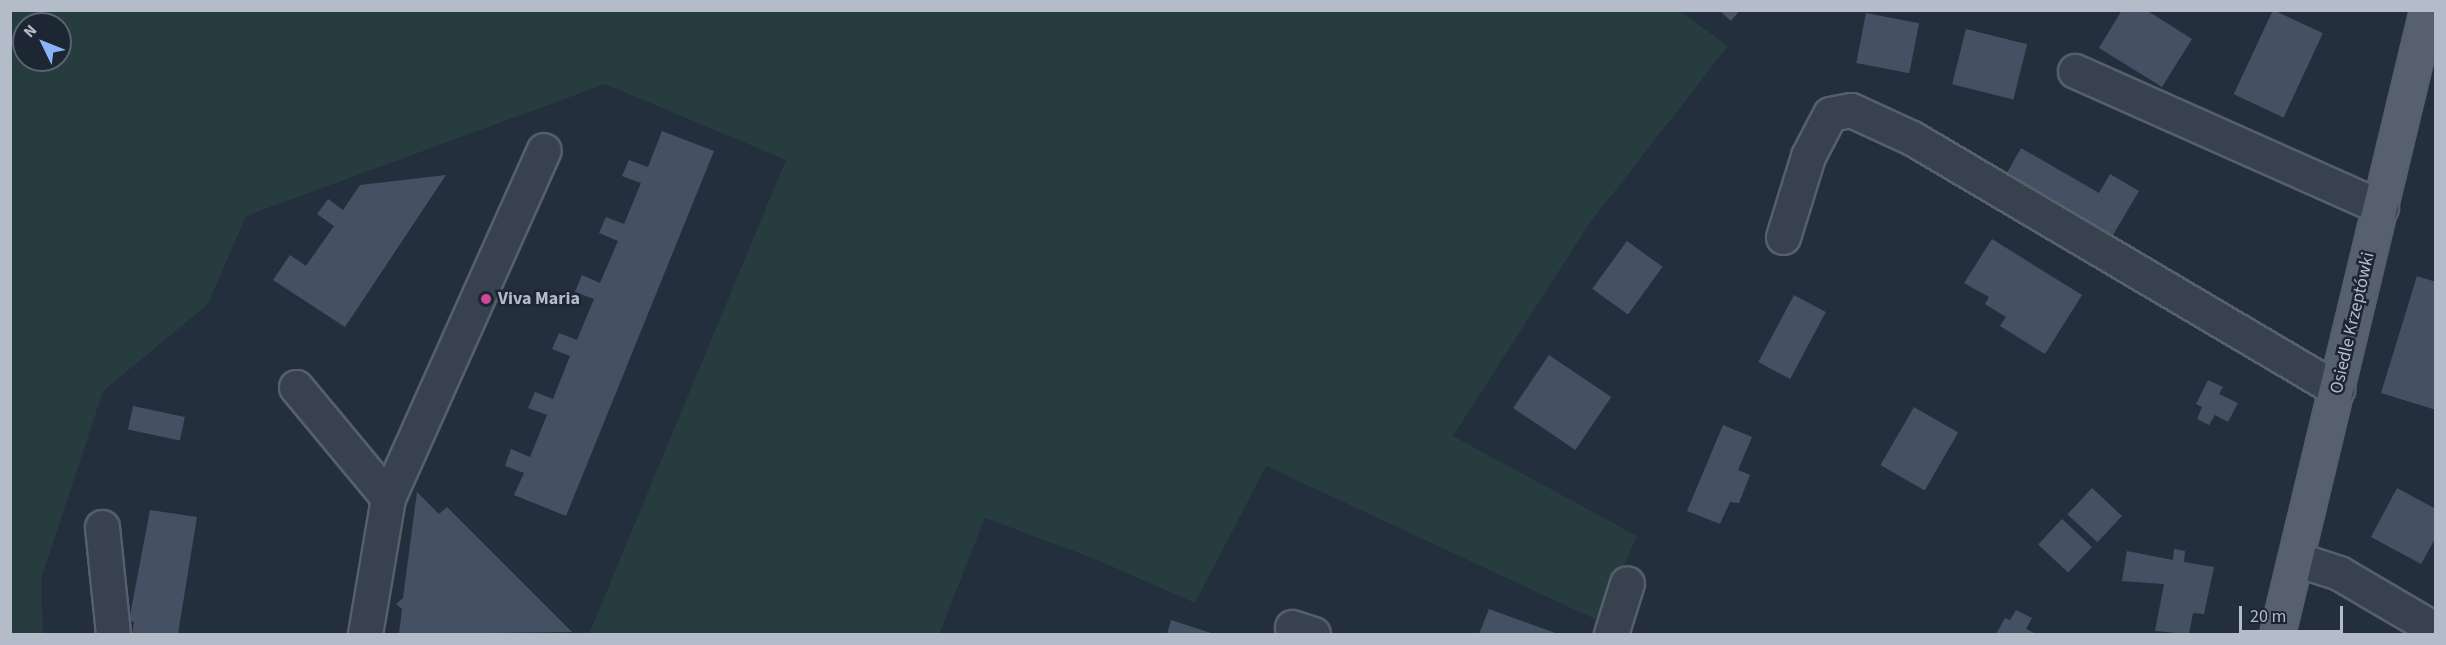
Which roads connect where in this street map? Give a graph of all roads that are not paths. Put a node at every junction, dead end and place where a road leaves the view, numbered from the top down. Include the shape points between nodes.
1 (2427, 10) edge
2 (2075, 71) dead end
3 (544, 150) dead end
4 (2381, 207) junction
5 (1783, 237) dead end
6 (296, 387) dead end
7 (2337, 389) junction
8 (388, 498) junction
9 (102, 527) dead end
10 (2296, 559) junction
11 (1627, 583) dead end
12 (2436, 630) edge
13 (113, 634) edge
14 (365, 634) edge
15 (1611, 634) edge
16 (2277, 634) edge

1 - 4 main road, Osiedle Krzeptówki
2 - 4 lane
3 - 8 lane
4 - 7 main road, Osiedle Krzeptówki
5 - 7 lane via 1808,156 1830,114 1851,110 1912,138
6 - 8 lane
7 - 10 main road, Osiedle Krzeptówki
8 - 14 lane
9 - 13 lane
10 - 12 lane via 2339,573
10 - 16 main road, Osiedle Krzeptówki
11 - 15 lane

